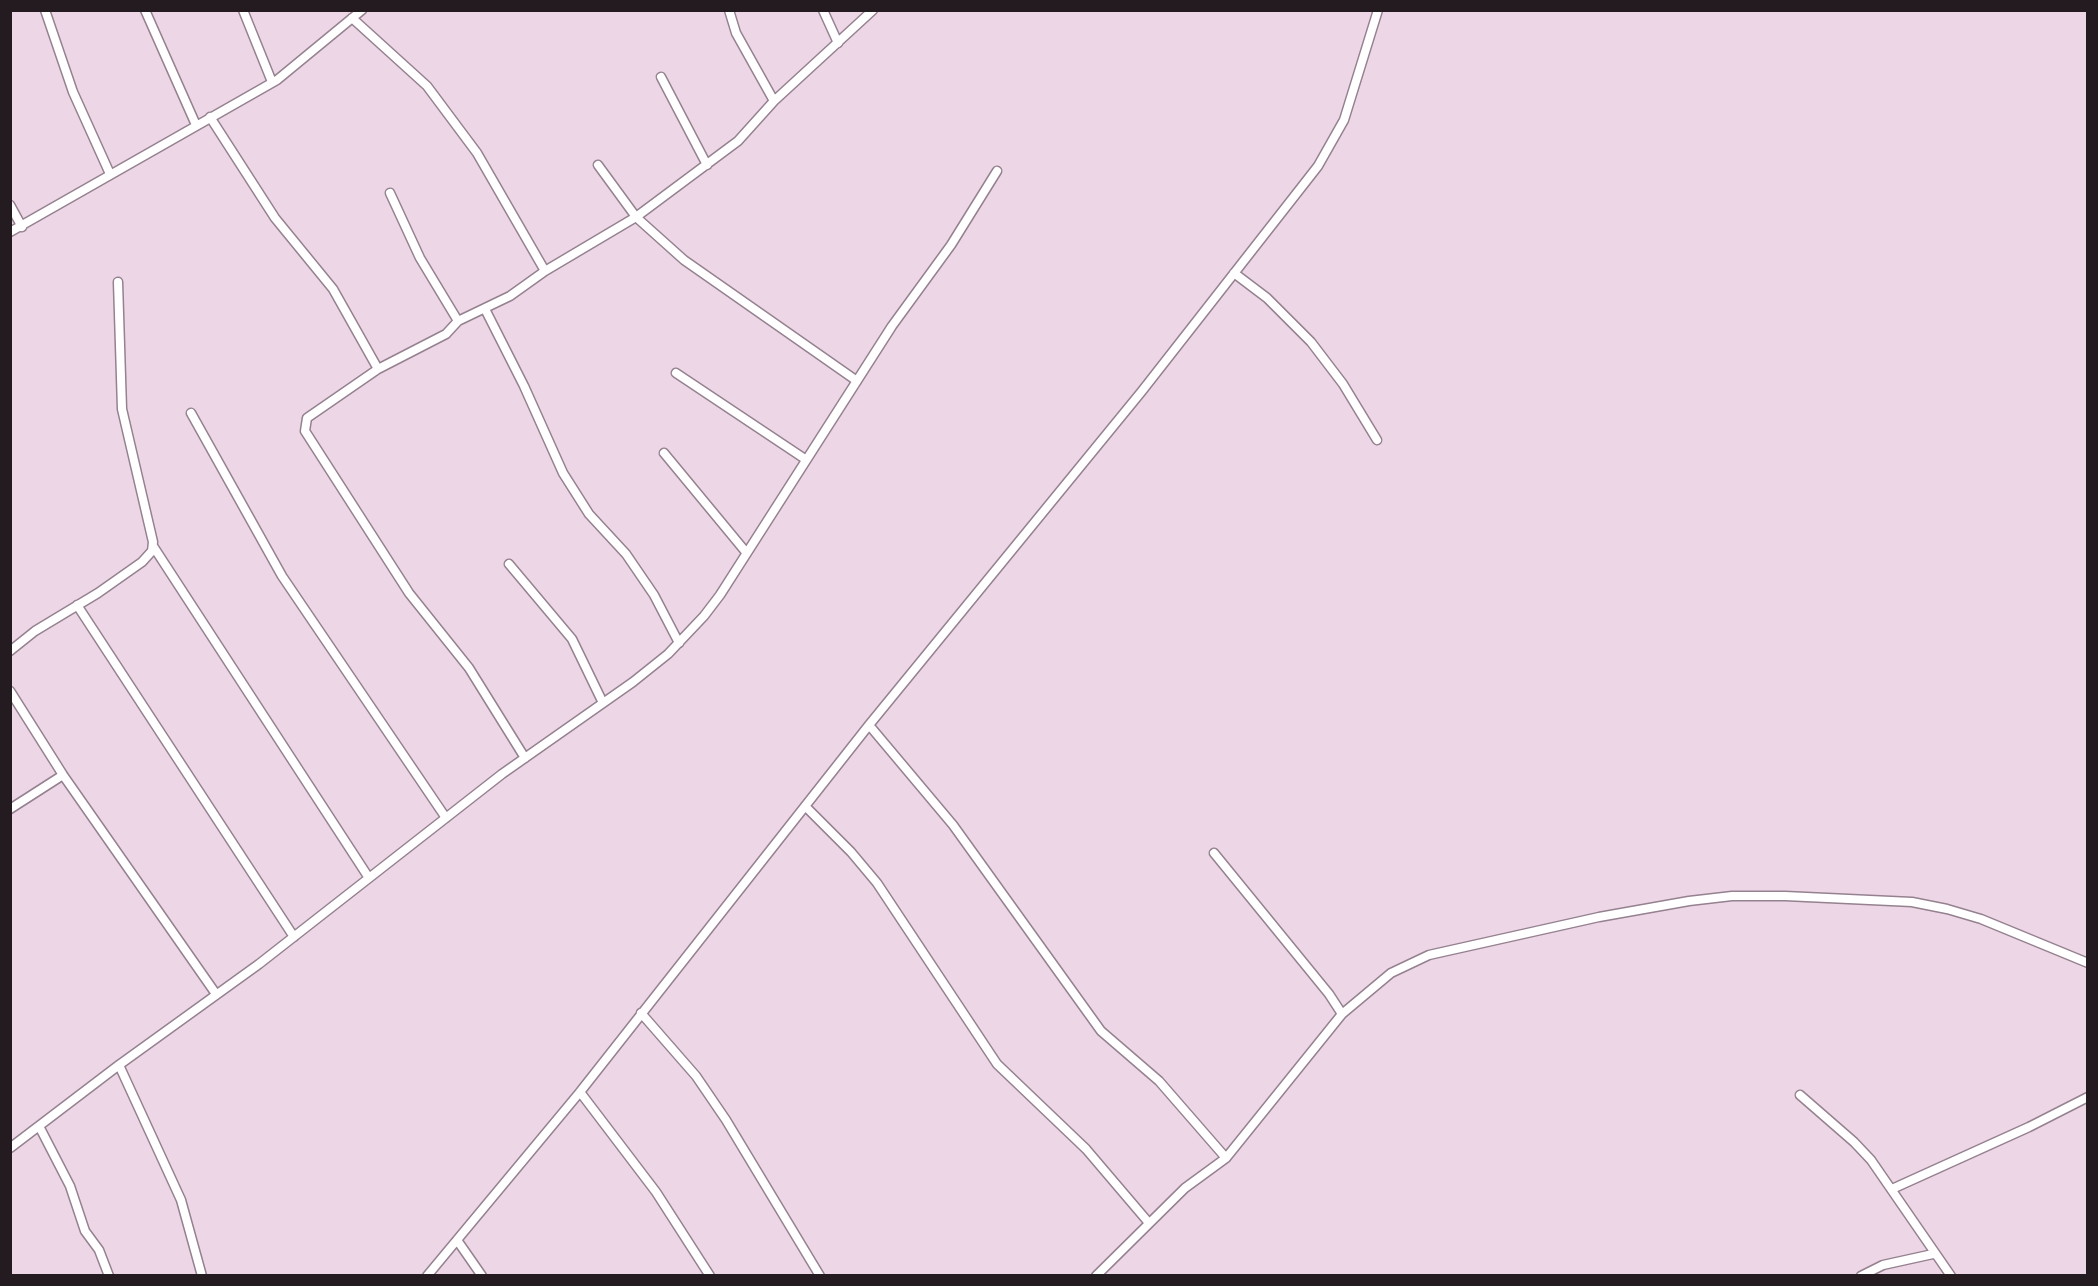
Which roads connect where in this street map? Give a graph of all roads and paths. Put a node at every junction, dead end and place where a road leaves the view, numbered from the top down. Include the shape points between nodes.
1 (45, 10) edge
2 (145, 10) edge
3 (243, 10) edge
4 (362, 10) edge
5 (729, 10) edge
6 (823, 10) edge
7 (873, 10) edge
8 (1378, 10) edge
9 (352, 18) junction
10 (838, 43) junction
11 (661, 77) dead end
12 (273, 82) junction
13 (774, 101) junction
14 (210, 117) junction
15 (196, 125) junction
16 (598, 165) dead end
17 (707, 165) junction
18 (997, 171) dead end
19 (110, 174) junction
20 (390, 193) dead end
21 (10, 205) edge
22 (636, 217) junction
23 (22, 227) junction
24 (10, 232) edge
25 (545, 270) junction
26 (1234, 273) junction
27 (118, 282) dead end
28 (484, 309) junction
29 (458, 321) junction
30 (378, 369) junction
31 (676, 373) dead end
32 (857, 381) junction
33 (190, 413) dead end
34 (1377, 440) dead end
35 (664, 453) dead end
36 (805, 459) junction
37 (153, 546) junction
38 (745, 551) junction
39 (509, 564) dead end
40 (77, 605) junction
41 (679, 643) junction
42 (10, 651) edge
43 (10, 691) edge
44 (603, 703) junction
45 (869, 725) junction
46 (525, 758) junction
47 (63, 774) junction
48 (805, 806) junction
49 (10, 809) edge
50 (446, 818) junction
51 (1214, 853) dead end
52 (369, 878) junction
53 (294, 936) junction
54 (2088, 963) edge
55 (216, 994) junction
56 (640, 1013) junction
57 (1342, 1014) junction
58 (119, 1065) junction
59 (579, 1092) junction
60 (1800, 1095) dead end
61 (2088, 1097) edge
62 (39, 1126) junction
63 (10, 1148) edge
64 (1226, 1158) junction
65 (1892, 1190) junction
66 (1149, 1224) junction
67 (457, 1240) junction
68 (1933, 1254) junction
69 (109, 1275) edge
70 (202, 1275) edge
71 (427, 1275) edge
72 (482, 1275) edge
73 (710, 1275) edge
74 (820, 1275) edge
75 (1096, 1275) edge
76 (1861, 1275) edge
77 (1951, 1275) edge

1 - 19 street via 74,92
2 - 15 street
3 - 12 street
4 - 9 street
5 - 13 street via 736,33
6 - 10 street
7 - 10 street
8 - 26 street via 1344,120 1318,166
9 - 12 street
9 - 25 street via 427,86 477,153
10 - 13 street
11 - 17 street
12 - 14 street
13 - 17 street via 738,141
14 - 15 street
14 - 30 street via 275,218 333,289
15 - 19 street
16 - 22 street
17 - 22 street
18 - 32 street
19 - 23 street
20 - 29 street via 420,258
21 - 23 street
22 - 25 street
22 - 32 street via 727,292
23 - 24 street
25 - 28 street via 510,297
26 - 34 street via 1267,298 1311,342 1343,384
26 - 45 street
27 - 37 street via 122,409
28 - 29 street
28 - 41 street via 520,376 563,473 589,514 632,562
29 - 30 street via 446,334
30 - 46 street via 307,418 305,431 409,593 469,668
31 - 36 street
32 - 36 street
33 - 50 street via 282,576
35 - 38 street
36 - 38 street
37 - 40 street via 142,562
37 - 52 street
38 - 41 street via 704,616
39 - 44 street via 572,639
40 - 42 street
40 - 53 street
41 - 44 street
43 - 47 street
44 - 46 street
45 - 48 street
45 - 64 street via 953,825 1101,1031 1159,1082
46 - 50 street
47 - 49 street
47 - 55 street
48 - 56 street
48 - 66 street via 877,883 998,1065 1086,1149
50 - 52 street
51 - 57 street
52 - 53 street
53 - 55 street
54 - 57 street via 1981,919 1912,902 1732,896 1599,917 1429,955 1391,973
55 - 58 street
56 - 59 street
56 - 74 street via 696,1076
57 - 64 street
58 - 62 street
58 - 70 street via 181,1200
59 - 67 street
59 - 73 street via 656,1192
60 - 65 street via 1854,1142
61 - 65 street
62 - 63 street
62 - 69 street via 70,1186 85,1231 99,1250
64 - 66 street via 1185,1188
65 - 68 street
66 - 75 street
67 - 71 street
67 - 72 street
68 - 76 street via 1883,1265
68 - 77 street

